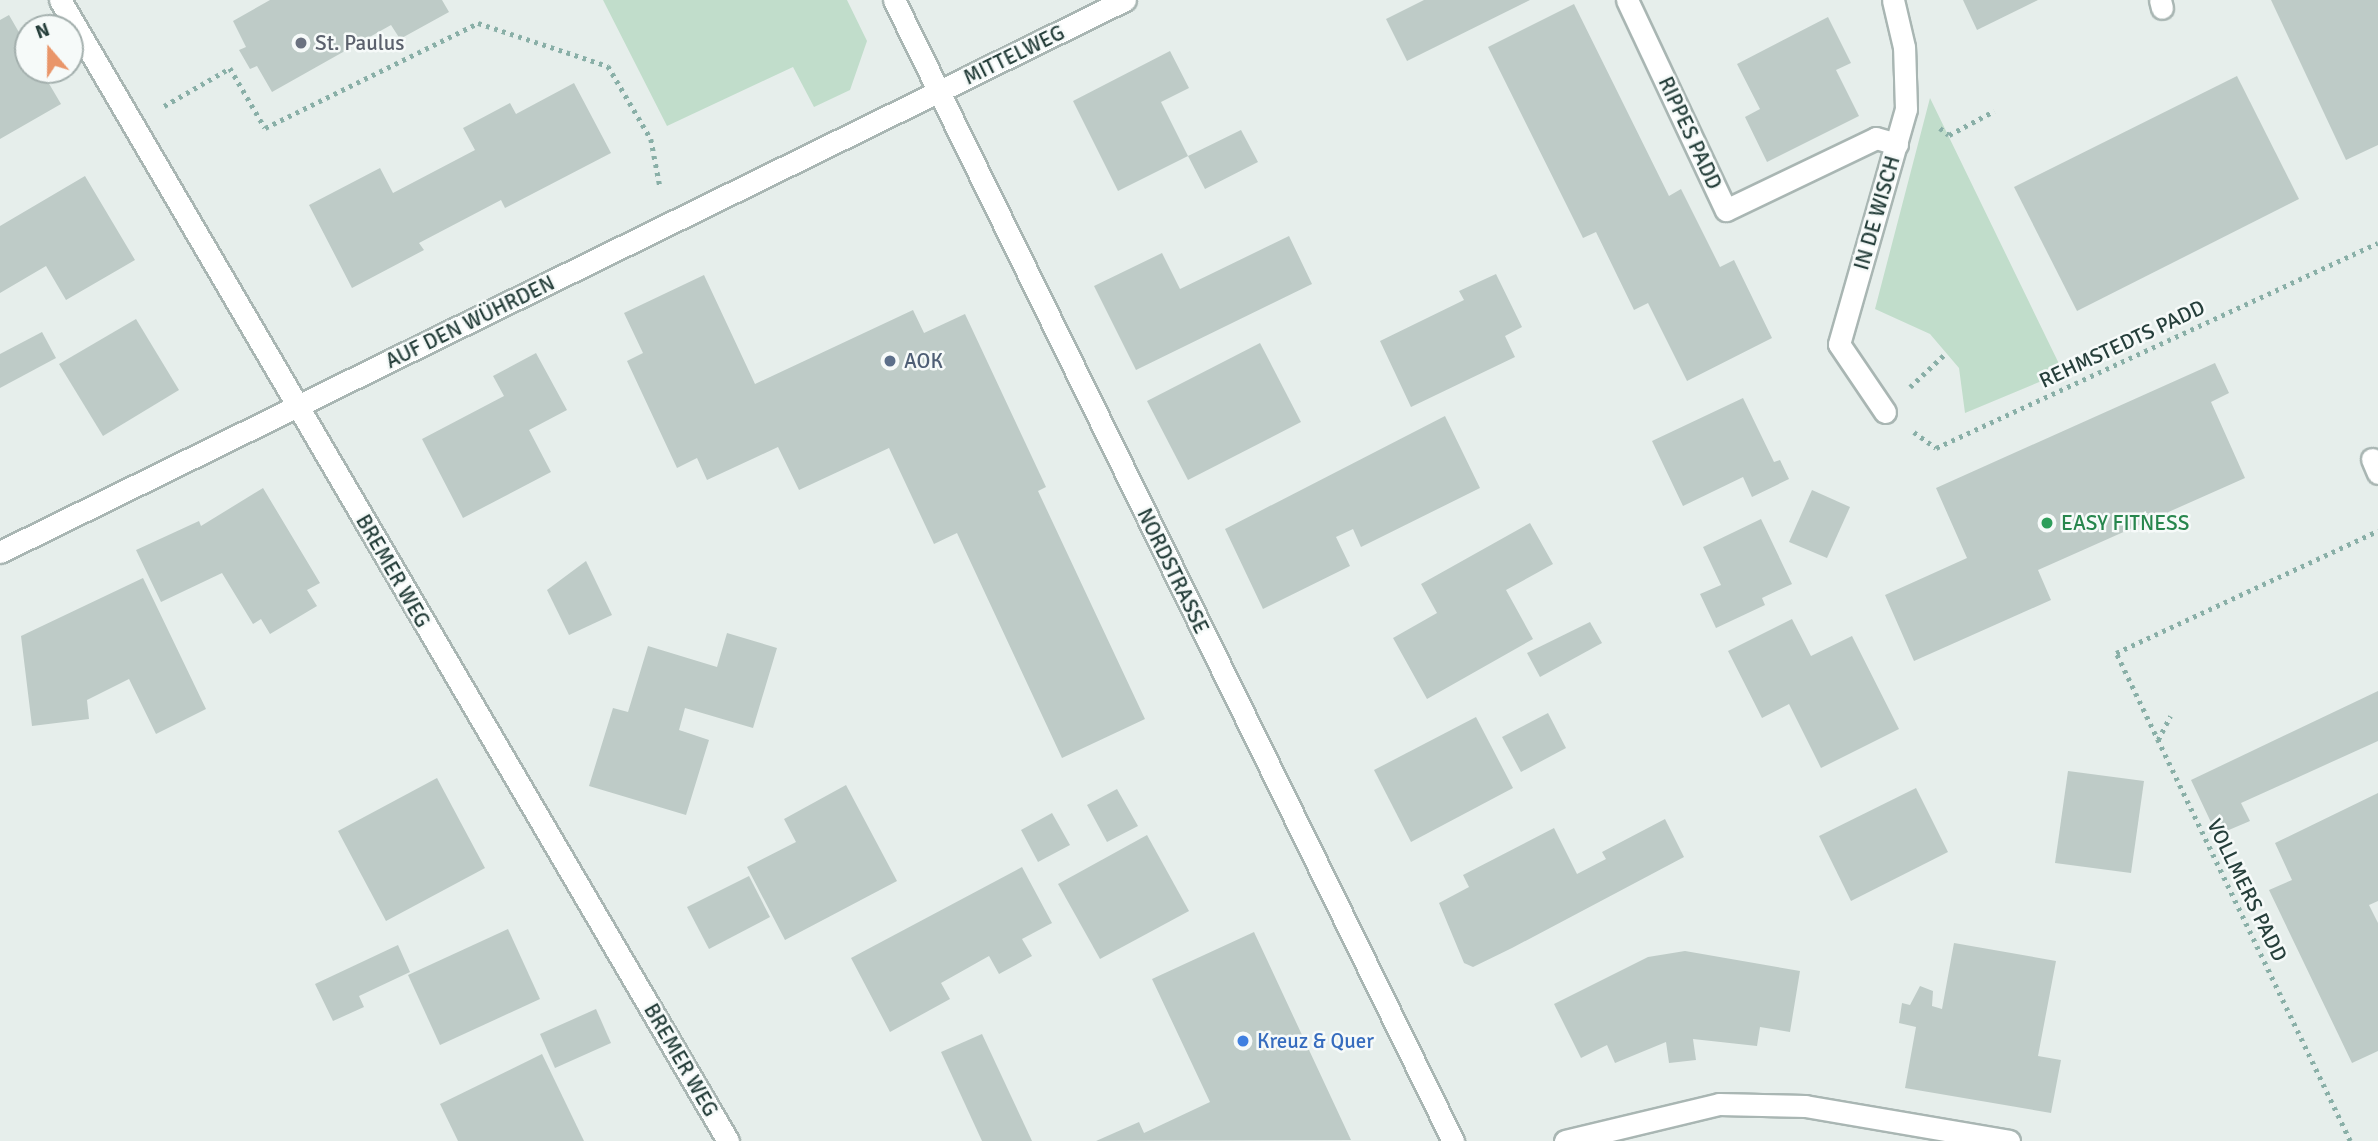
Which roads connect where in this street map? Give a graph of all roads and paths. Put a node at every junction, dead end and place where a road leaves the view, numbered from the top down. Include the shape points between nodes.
1 (60, 0) edge
2 (894, 0) edge
3 (1125, 0) edge
4 (1627, 0) edge
5 (1893, 0) edge
6 (940, 91) junction
7 (1906, 109) junction
8 (1994, 111) dead end
9 (132, 124) junction
10 (1897, 144) junction
11 (668, 225) junction
12 (2378, 243) edge
13 (1946, 353) dead end
14 (297, 407) junction
15 (1885, 412) junction
16 (2378, 531) edge
17 (0, 552) edge
18 (2170, 716) dead end
19 (2157, 741) junction
20 (728, 1141) edge
21 (1453, 1141) edge
22 (1565, 1141) edge
23 (2008, 1141) edge
24 (2350, 1141) edge

1 - 9 street, BREMER WEG
2 - 6 street, NORDSTRASSE
3 - 6 street, MITTELWEG
4 - 10 street, RIPPES PADD via 1726,210 1876,138
5 - 7 street, IN DE WISCH via 1904,47
6 - 11 street, AUF DEN WÜHRDEN
6 - 21 street, NORDSTRASSE
7 - 8 path via 1949,135
7 - 10 street, IN DE WISCH
9 - 11 path via 230,68 265,128 478,23 608,66 651,139
9 - 14 street, BREMER WEG
10 - 15 street, IN DE WISCH via 1839,344
11 - 14 street, AUF DEN WÜHRDEN
12 - 15 path, REHMSTEDTS PADD via 1936,448
13 - 15 path
14 - 17 street, AUF DEN WÜHRDEN
14 - 20 street, BREMER WEG
16 - 19 path, VOLLMERS PADD via 2116,653
18 - 19 path
19 - 24 path, VOLLMERS PADD
22 - 23 street via 1719,1104 1805,1106

